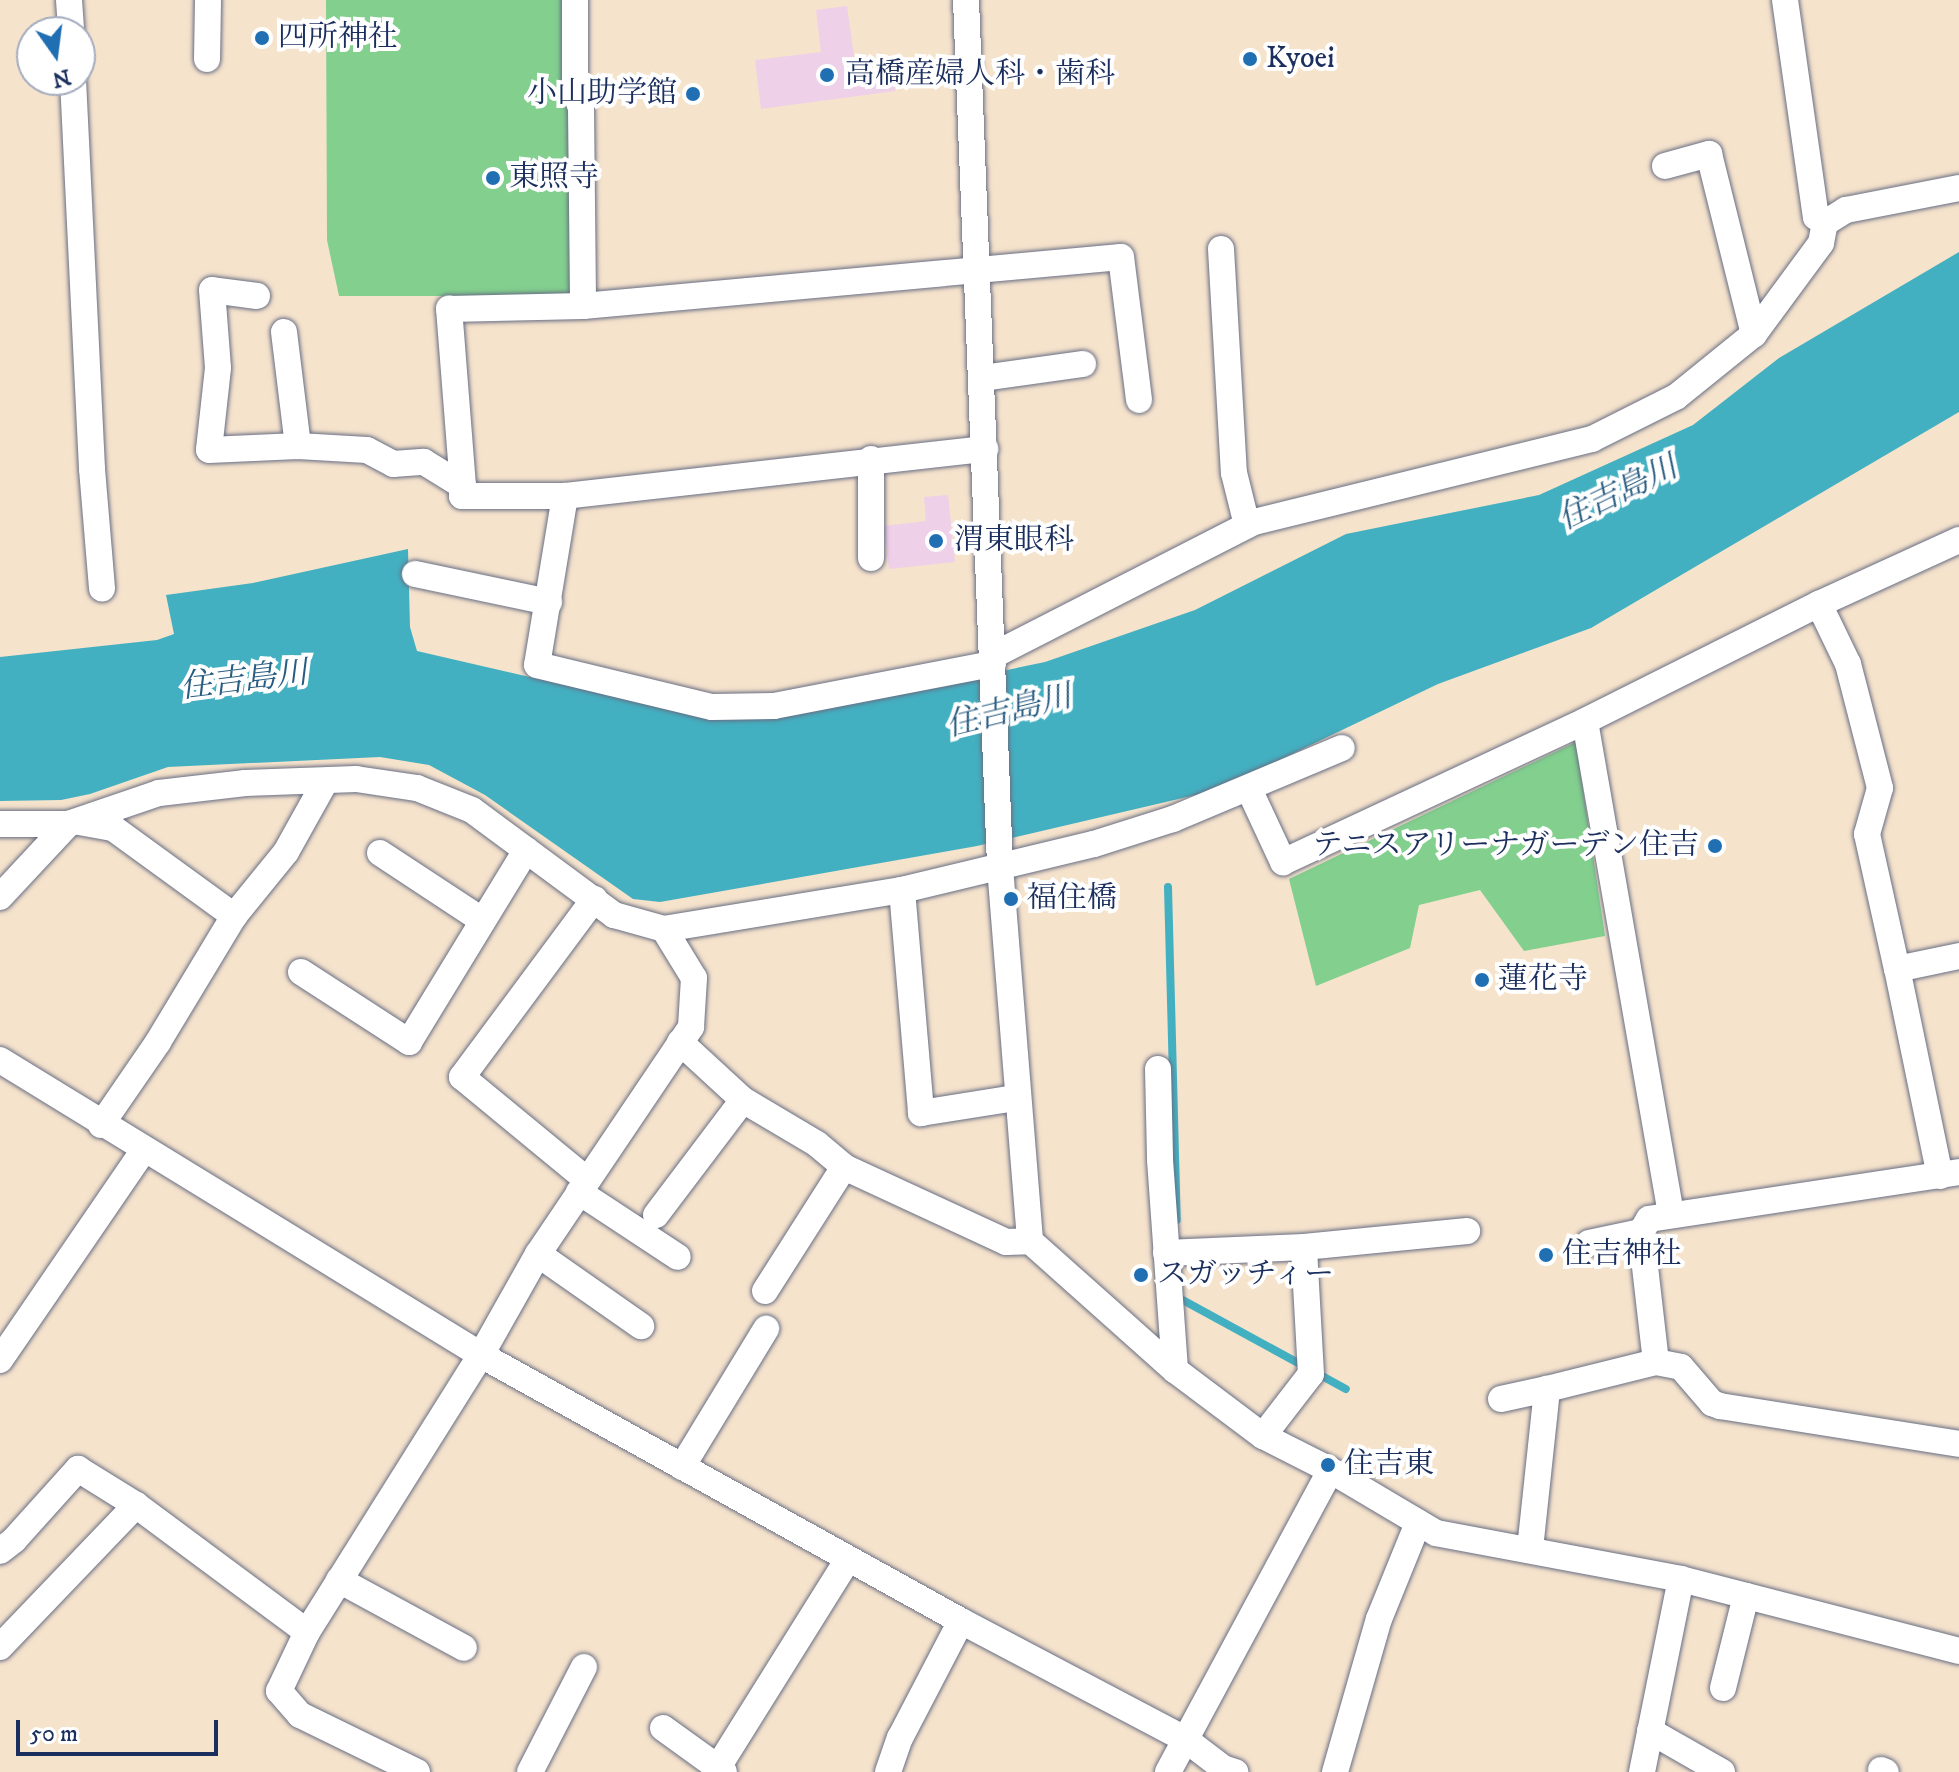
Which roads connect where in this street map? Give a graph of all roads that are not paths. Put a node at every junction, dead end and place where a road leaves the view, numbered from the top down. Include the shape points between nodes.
1 (208, 0) edge
2 (575, 0) edge
3 (966, 0) edge
4 (1785, 0) edge
5 (207, 59) dead end
6 (74, 96) edge
7 (1665, 166) dead end
8 (1959, 188) edge
9 (1825, 223) junction
10 (1221, 249) dead end
11 (978, 269) junction
12 (257, 296) dead end
13 (583, 306) junction
14 (284, 332) dead end
15 (1754, 334) junction
16 (1083, 364) dead end
17 (982, 378) junction
18 (1139, 400) dead end
19 (298, 446) junction
20 (985, 449) junction
21 (871, 459) junction
22 (463, 486) junction
23 (565, 496) junction
24 (1247, 525) junction
25 (1959, 540) edge
26 (871, 558) dead end
27 (415, 574) dead end
28 (102, 589) dead end
29 (549, 602) junction
30 (1819, 604) junction
31 (993, 663) junction
32 (1585, 721) junction
33 (1342, 748) dead end
34 (325, 782) junction
35 (1249, 789) junction
36 (73, 823) junction
37 (0, 824) edge
38 (526, 850) junction
39 (380, 853) dead end
40 (1000, 856) junction
41 (902, 890) junction
42 (0, 897) edge
43 (594, 899) junction
44 (234, 916) junction
45 (483, 921) junction
46 (664, 929) junction
47 (1959, 956) edge
48 (1897, 969) junction
49 (301, 972) dead end
50 (680, 1042) junction
51 (0, 1060) edge
52 (1158, 1069) dead end
53 (1016, 1098) junction
54 (743, 1100) junction
55 (101, 1125) junction
56 (143, 1151) junction
57 (844, 1167) junction
58 (1949, 1174) edge
59 (583, 1186) junction
60 (1671, 1214) junction
61 (656, 1215) dead end
62 (1467, 1231) dead end
63 (1641, 1232) junction
64 (1030, 1241) junction
65 (1589, 1243) dead end
66 (1304, 1247) junction
67 (1174, 1252) junction
68 (538, 1254) junction
69 (678, 1257) dead end
70 (765, 1291) dead end
71 (641, 1326) dead end
72 (766, 1329) dead end
73 (481, 1355) junction
74 (0, 1360) edge
75 (1656, 1362) junction
76 (1175, 1370) junction
77 (1547, 1389) junction
78 (1501, 1399) dead end
79 (1263, 1436) junction
80 (1959, 1444) edge
81 (682, 1467) junction
82 (1330, 1471) junction
83 (136, 1505) junction
84 (1418, 1523) junction
85 (1530, 1549) junction
86 (0, 1551) edge
87 (848, 1559) junction
88 (1681, 1579) junction
89 (339, 1580) junction
90 (1746, 1596) junction
91 (961, 1621) junction
92 (307, 1632) junction
93 (0, 1647) edge
94 (464, 1648) dead end
95 (1959, 1651) edge
96 (584, 1667) dead end
97 (1723, 1688) dead end
98 (663, 1728) dead end
99 (1650, 1731) junction
100 (1185, 1739) junction
101 (718, 1771) edge
102 (417, 1772) edge
103 (530, 1772) edge
104 (888, 1772) edge
105 (1168, 1772) edge
106 (1235, 1772) edge
107 (1335, 1772) edge
108 (1642, 1772) edge
109 (1722, 1772) edge

1 - 5 street
2 - 13 street
3 - 11 street
4 - 9 street via 1816,217
6 - 28 street
7 - 15 street via 1709,154
8 - 9 street via 1846,210
9 - 15 street via 1821,243
10 - 24 street via 1234,473
11 - 13 street
11 - 17 street
11 - 18 street via 1121,257
12 - 19 street via 212,290 218,368 209,450
13 - 22 street via 449,309
14 - 19 street
15 - 24 street via 1676,397 1592,439
16 - 17 street
17 - 20 street
19 - 22 street via 367,450 393,464 424,462
20 - 21 street
20 - 31 street
21 - 23 street
21 - 26 street
22 - 23 street via 462,496
23 - 29 street
24 - 31 street
25 - 30 street
27 - 29 street
29 - 31 street via 537,665 712,707 774,706
30 - 32 street
30 - 48 street via 1848,664 1880,788 1867,834
31 - 40 street
32 - 35 street via 1283,862
32 - 60 street
33 - 35 street
34 - 36 street via 245,783 159,793
34 - 38 street via 356,779 417,788 472,810
34 - 44 street via 286,852
35 - 40 street via 1173,819
36 - 37 street
36 - 42 street
36 - 44 street via 113,828
38 - 43 street
38 - 45 street
39 - 45 street
40 - 41 street
40 - 53 street
41 - 46 street
41 - 53 street via 921,1113
43 - 46 street via 614,915
43 - 59 street via 462,1077
44 - 55 street
45 - 49 street via 409,1042
46 - 50 street via 694,978 693,1019
47 - 48 street
48 - 58 street
50 - 54 street
50 - 59 street
51 - 55 street
52 - 67 street
53 - 64 street
54 - 57 street via 817,1144
54 - 61 street
55 - 56 street
56 - 73 street
56 - 74 street
57 - 64 street via 1006,1242
57 - 70 street
58 - 60 street
59 - 68 street
59 - 69 street
60 - 63 street via 1649,1219
62 - 66 street
63 - 65 street
63 - 75 street
64 - 76 street
66 - 67 street
66 - 79 street via 1311,1374
67 - 76 street
68 - 71 street
68 - 73 street
72 - 81 street
73 - 81 street
73 - 89 street
75 - 77 street
75 - 80 street via 1681,1367 1720,1406
76 - 79 street
77 - 78 street
77 - 85 street
79 - 82 street
81 - 87 street
82 - 84 street
82 - 100 street
83 - 86 street via 78,1469
83 - 92 street
83 - 93 street
84 - 85 street via 1436,1533
84 - 107 street via 1379,1619
85 - 88 street
87 - 91 street
87 - 101 street
88 - 90 street
88 - 99 street
89 - 92 street
89 - 94 street
90 - 95 street
90 - 97 street
91 - 100 street
91 - 104 street
92 - 102 street via 279,1691 300,1715
96 - 103 street
98 - 101 street
99 - 108 street
99 - 109 street
100 - 105 street
100 - 106 street

